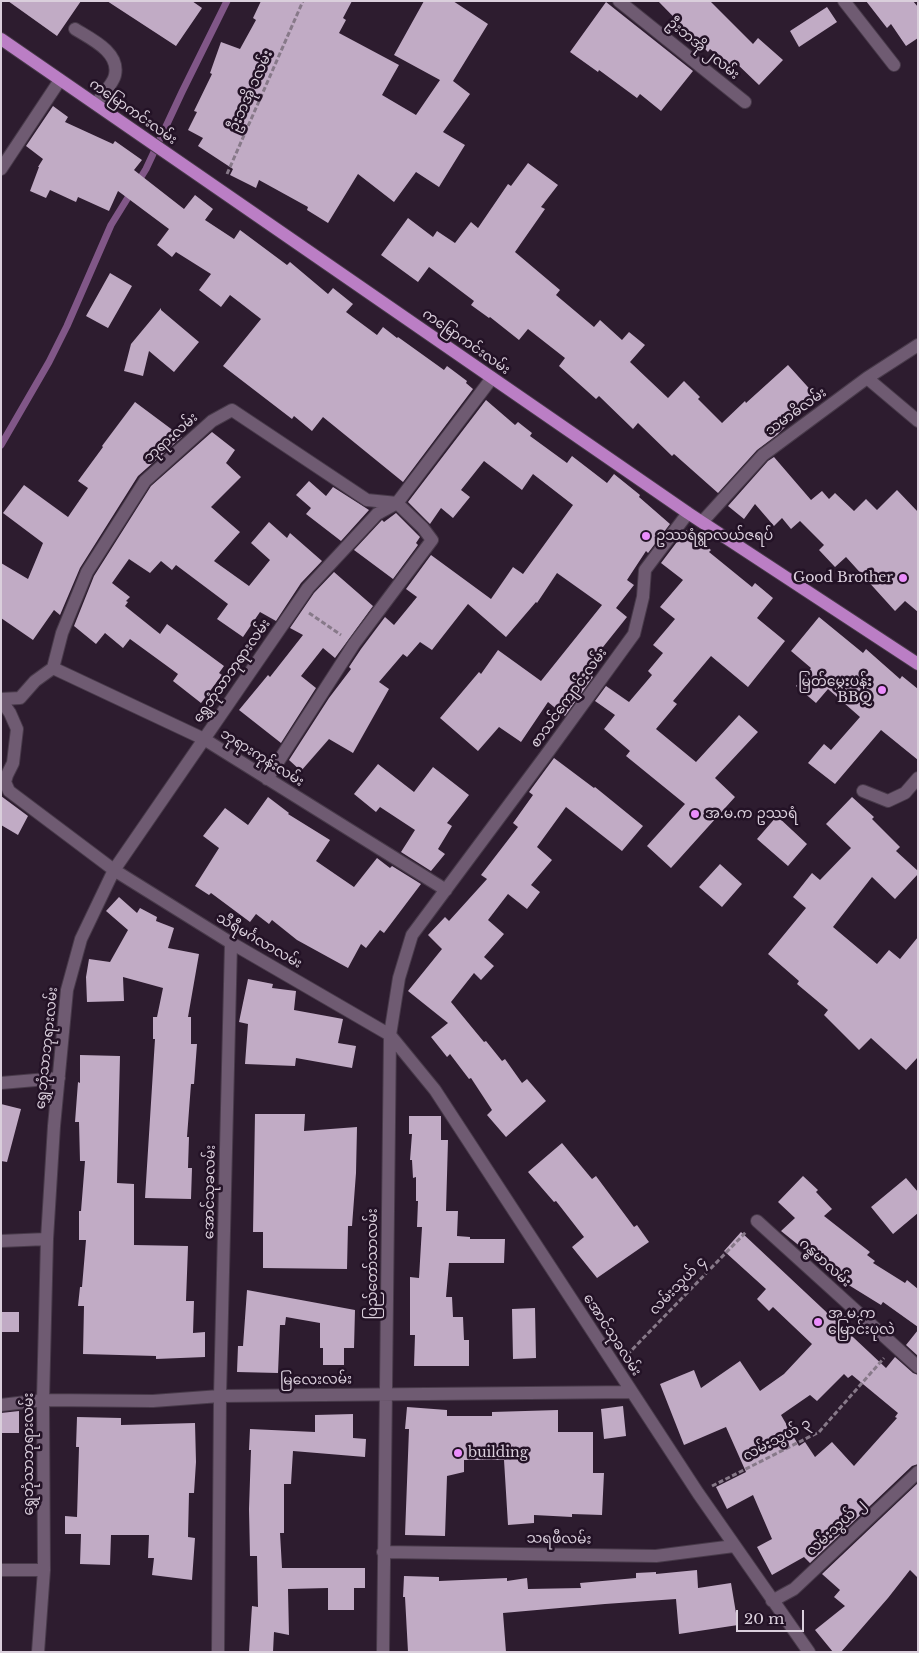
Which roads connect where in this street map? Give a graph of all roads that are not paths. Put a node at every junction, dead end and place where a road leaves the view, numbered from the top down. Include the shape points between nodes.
1 (619, 1) edge
2 (844, 1) edge
3 (74, 29) dead end
4 (1, 39) edge
5 (894, 65) dead end
6 (60, 80) junction
7 (745, 102) dead end
8 (96, 104) junction
9 (1, 169) edge
10 (918, 345) edge
11 (492, 378) junction
12 (867, 378) junction
13 (918, 421) edge
14 (397, 503) junction
15 (688, 513) junction
16 (702, 522) junction
17 (918, 664) edge
18 (53, 668) junction
19 (1, 700) edge
20 (204, 739) junction
21 (267, 778) junction
22 (918, 778) edge
23 (863, 791) dead end
24 (114, 870) junction
25 (446, 890) junction
26 (231, 943) junction
27 (390, 1035) junction
28 (59, 1078) junction
29 (1, 1083) edge
30 (757, 1221) road end
31 (1, 1240) edge
32 (47, 1240) junction
33 (918, 1367) edge
34 (632, 1392) junction
35 (387, 1393) junction
36 (220, 1396) junction
37 (43, 1400) junction
38 (1, 1405) edge
39 (918, 1472) edge
40 (734, 1546) junction
41 (383, 1552) junction
42 (1, 1570) edge
43 (44, 1570) junction
44 (772, 1601) junction
45 (38, 1652) edge
46 (218, 1652) edge
47 (383, 1652) edge
48 (809, 1652) edge

1 - 7 street, ဦးဘအို ၂လမ်း
2 - 5 street
3 - 8 street via 104,47 115,61 115,76
4 - 6 main road, ကမြောကင်းလမ်း
6 - 8 main road, ကမြောကင်းလမ်း
6 - 9 street
8 - 11 main road, ကမြောကင်းလမ်း
10 - 12 street, သမာဓိလမ်း
11 - 14 street, ရွှေဘုံသာဘုရားလမ်း
11 - 15 main road, ကမြောကင်းလမ်း
12 - 13 street
12 - 16 street, သမာဓိလမ်း via 763,455
14 - 18 street, ဘုရားလမ်း via 367,500 232,410 212,421 145,481 87,572 62,634
14 - 20 street, ရွှေဘုံသာဘုရားလမ်း via 377,514 308,588
14 - 21 street via 432,540 354,644
15 - 16 main road, ကမြောကင်းလမ်း
15 - 25 street, စာသင်ကျောင်းလမ်း via 645,570 643,598 634,634
16 - 17 main road, ကမြောကင်းလမ်း
18 - 19 street via 20,698
18 - 20 street, ဘုရားကုန်းလမ်း
19 - 24 street, သီရီမင်္ဂလာလမ်း via 17,728 13,763 5,782 9,790
20 - 21 street, ဘုရားကုန်းလမ်း
20 - 24 street, ရွှေဘုံသာဘုရားလမ်း
21 - 25 street, ဘုရားကုန်းလမ်း
22 - 23 street via 905,793 888,801
24 - 26 street, သီရီမင်္ဂလာလမ်း
24 - 28 street, ရွှေဘုံသာဘုရားလမ်း via 81,939 67,990
25 - 27 street, ပြည်တော်သာလမ်း via 412,935 399,978
26 - 27 street, သီရီမင်္ဂလာလမ်း
26 - 36 street, အောင်သုခလမ်း
27 - 34 street, အောင်သုခလမ်း via 436,1090
27 - 35 street, ပြည်တော်သာလမ်း
28 - 29 street
28 - 32 street, ရွှေဘုံသာဘုရားလမ်း
30 - 33 street, ဂန္ဓမာလမ်း
31 - 32 street
32 - 37 street, ရွှေဘုံသာဘုရားလမ်း
34 - 35 street, မြလေးလမ်း
34 - 40 street, အောင်သုခလမ်း
35 - 36 street, မြလေးလမ်း
35 - 41 street, ပြည်တော်သာလမ်း
36 - 37 street, မြလေးလမ်း via 153,1401
36 - 46 street, အောင်သုခလမ်း
37 - 38 street, မြလေးလမ်း
37 - 43 street, ရွှေဘုံသာဘုရားလမ်း
39 - 44 street, လမ်းသွယ် ၂ via 794,1589
40 - 41 street, သရဖီလမ်း via 656,1556
40 - 44 street, အောင်သုခလမ်း
41 - 47 street, ပြည်တော်သာလမ်း
42 - 43 street
43 - 45 street, ရွှေဘုံသာဘုရားလမ်း
44 - 48 street, အောင်သုခလမ်း

